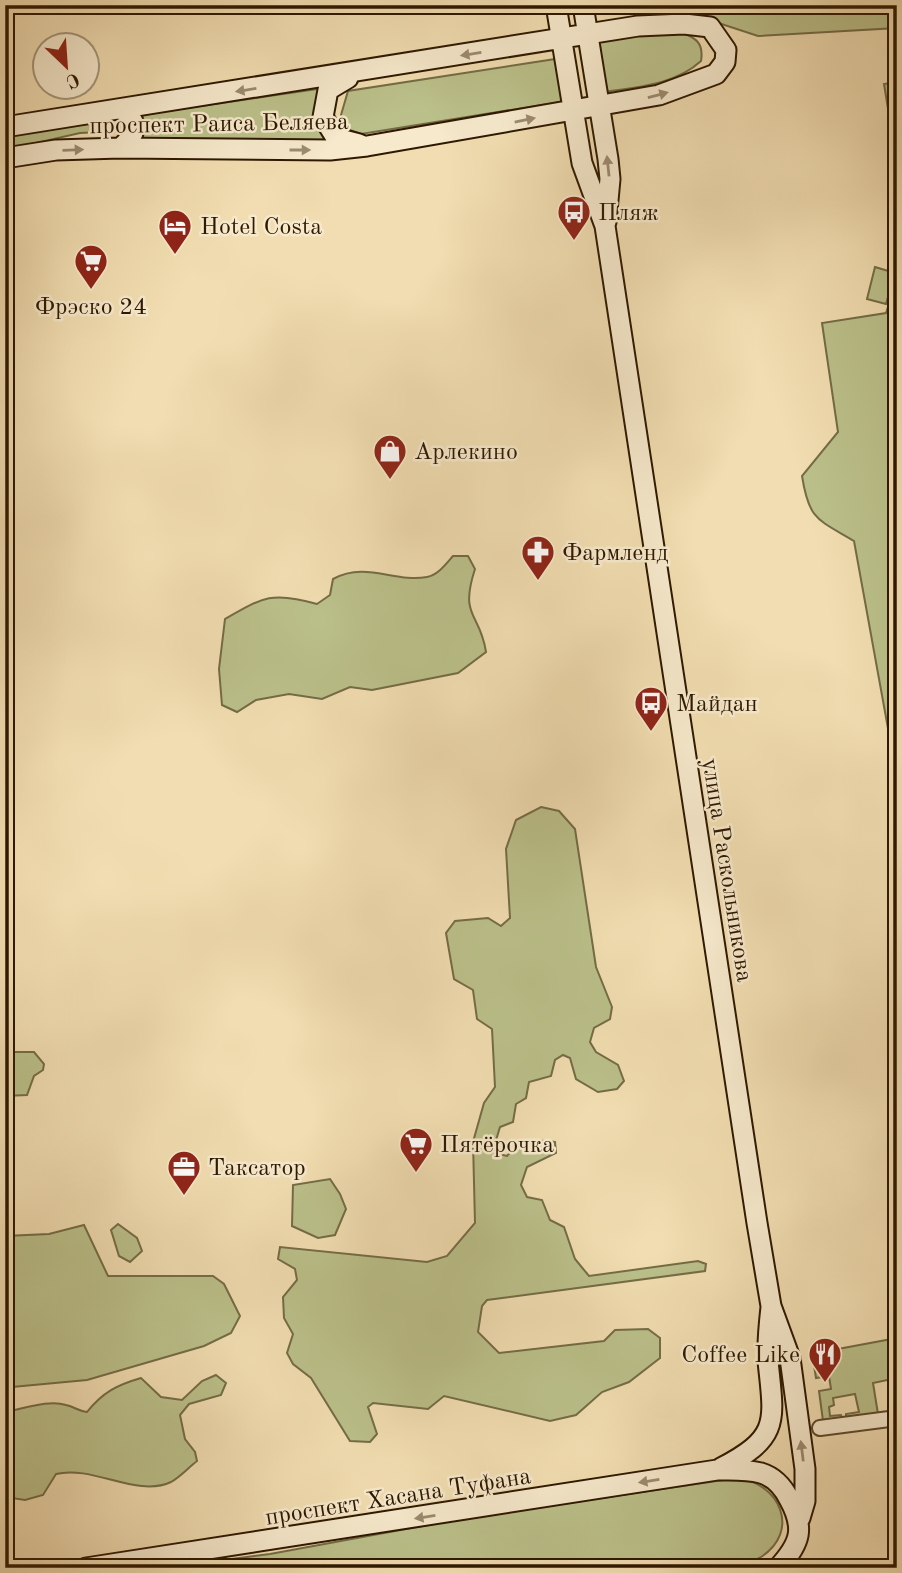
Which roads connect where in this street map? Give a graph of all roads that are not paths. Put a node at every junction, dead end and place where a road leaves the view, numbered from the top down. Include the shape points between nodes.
1 (556, 5) edge
2 (583, 5) edge
3 (588, 34) junction
4 (563, 40) junction
5 (358, 73) junction
6 (598, 107) junction
7 (122, 109) junction
8 (574, 110) junction
9 (5, 127) edge
10 (367, 146) junction
11 (120, 148) junction
12 (5, 158) edge
13 (605, 226) junction
14 (771, 1306) junction
15 (897, 1418) edge
16 (820, 1429) dead end
17 (717, 1470) junction
18 (800, 1518) junction
19 (86, 1568) edge
20 (778, 1568) edge

1 - 4 street, улица Раскольникова
2 - 3 street, улица Раскольникова
3 - 4 street, проспект Раиса Беляева
3 - 6 street, улица Раскольникова
6 -> 3 street, проспект Раиса Беляева via 659,95 716,74 725,62 726,50 710,27 704,26 649,25
4 -> 5 street, проспект Раиса Беляева
4 - 8 street, улица Раскольникова
5 -> 7 street, проспект Раиса Беляева
5 - 10 street via 328,90 323,117 336,138
6 - 8 street, проспект Раиса Беляева
13 -> 6 street, улица Раскольникова via 610,179
7 - 9 street, проспект Раиса Беляева
7 - 11 street via 136,129
10 -> 8 street, проспект Раиса Беляева
8 - 13 street, улица Раскольникова via 582,163
11 -> 10 street, проспект Раиса Беляева via 330,150
12 -> 11 street, проспект Раиса Беляева via 56,150
13 - 14 street, улица Раскольникова
14 - 17 street via 771,1422 755,1448
18 -> 14 street, улица Раскольникова via 805,1469 790,1358
15 - 16 street
17 - 18 street via 764,1473 785,1490
17 -> 19 street, проспект Хасана Туфана
18 - 20 street, улица Раскольникова via 799,1536

